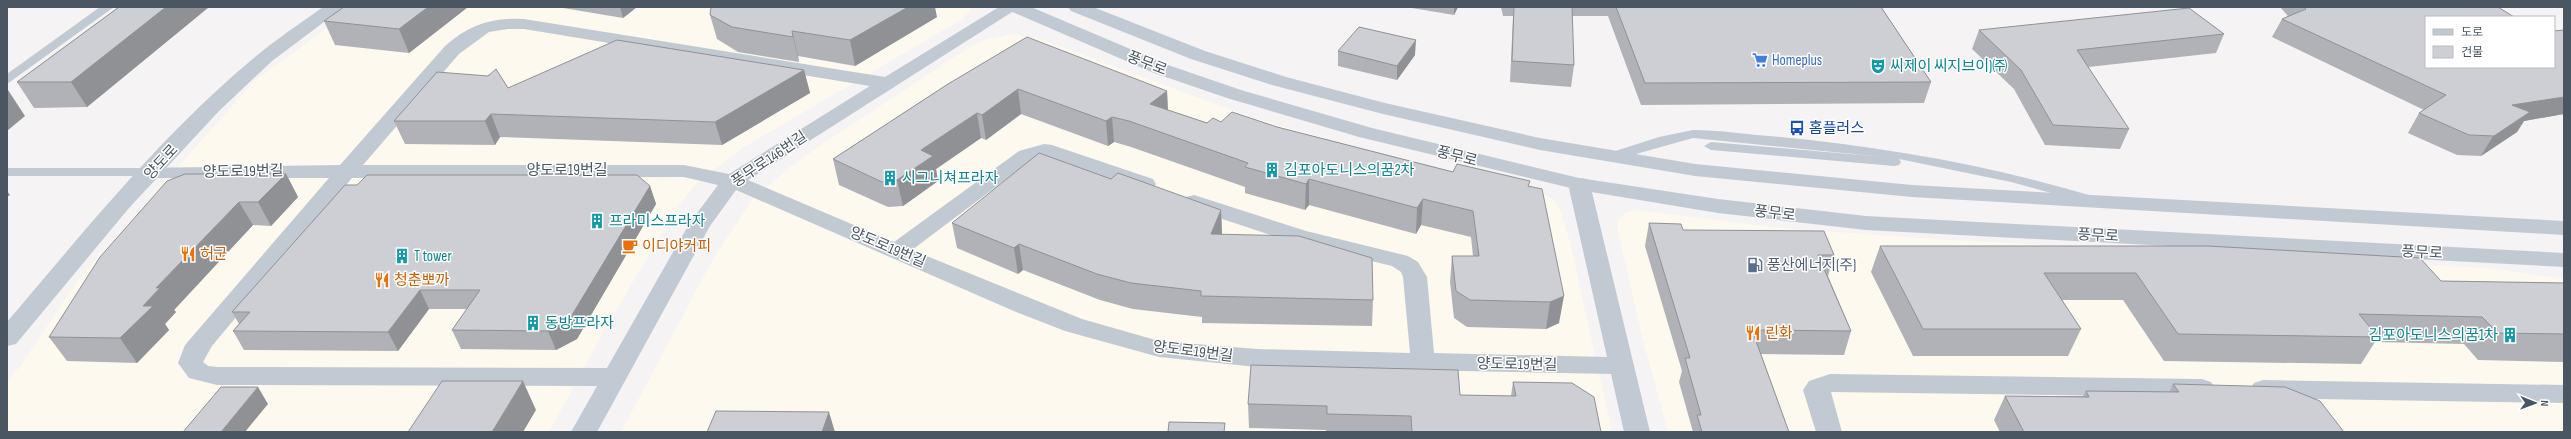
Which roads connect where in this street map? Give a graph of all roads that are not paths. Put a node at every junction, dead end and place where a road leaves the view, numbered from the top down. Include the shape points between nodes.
1 (108, 7) edge
2 (321, 7) edge
3 (335, 7) edge
4 (1011, 7) edge
5 (1016, 7) edge
6 (1077, 7) edge
7 (7, 80) edge
8 (886, 83) junction
9 (1611, 157) junction
10 (348, 170) junction
11 (7, 172) edge
12 (142, 172) junction
13 (732, 181) junction
14 (1580, 184) junction
15 (2096, 201) junction
16 (2564, 228) edge
17 (897, 250) junction
18 (2564, 260) edge
19 (7, 316) edge
20 (7, 338) edge
21 (1423, 362) junction
22 (1621, 366) junction
23 (614, 377) junction
24 (2308, 390) junction
25 (2564, 394) edge
26 (2326, 414) edge
27 (584, 432) edge
28 (1636, 432) edge
29 (1829, 432) edge

1 - 7 lane
2 - 12 street, 양도로 via 229,76
3 - 12 street, 양도로 via 269,54
4 - 8 street, 풍무로146번길
5 - 14 street, 풍무로 via 1161,69 1234,94 1366,133
6 - 9 street, 풍무로 via 1198,55 1279,80 1466,128
8 - 10 street via 501,22 481,27 452,50
8 - 13 street, 풍무로146번길
9 - 15 street, 풍무로 via 1695,170 1815,183
9 - 15 lane via 1691,134 1870,150 1945,162 2028,181
10 - 12 street, 양도로19번길
10 - 13 street, 양도로19번길 via 667,170 705,174
10 - 23 street via 203,340 190,363 194,370 202,375 217,376
11 - 12 lane
12 - 19 street, 양도로
12 - 20 street, 양도로
13 - 17 street, 양도로19번길
13 - 23 street, 풍무로146번길 via 700,224
14 - 18 street, 풍무로 via 1718,206 1866,223
14 - 22 street
15 - 16 street, 풍무로
17 - 21 street, 양도로19번길 via 1045,314 1126,341 1159,348 1257,358
17 - 21 street via 1026,155 1052,151 1261,226 1400,261 1410,267 1416,276
21 - 22 street, 양도로19번길
22 - 28 street
23 - 27 street, 풍무로146번길
24 - 25 street
24 - 26 street
24 - 29 street via 1830,383 1816,390

